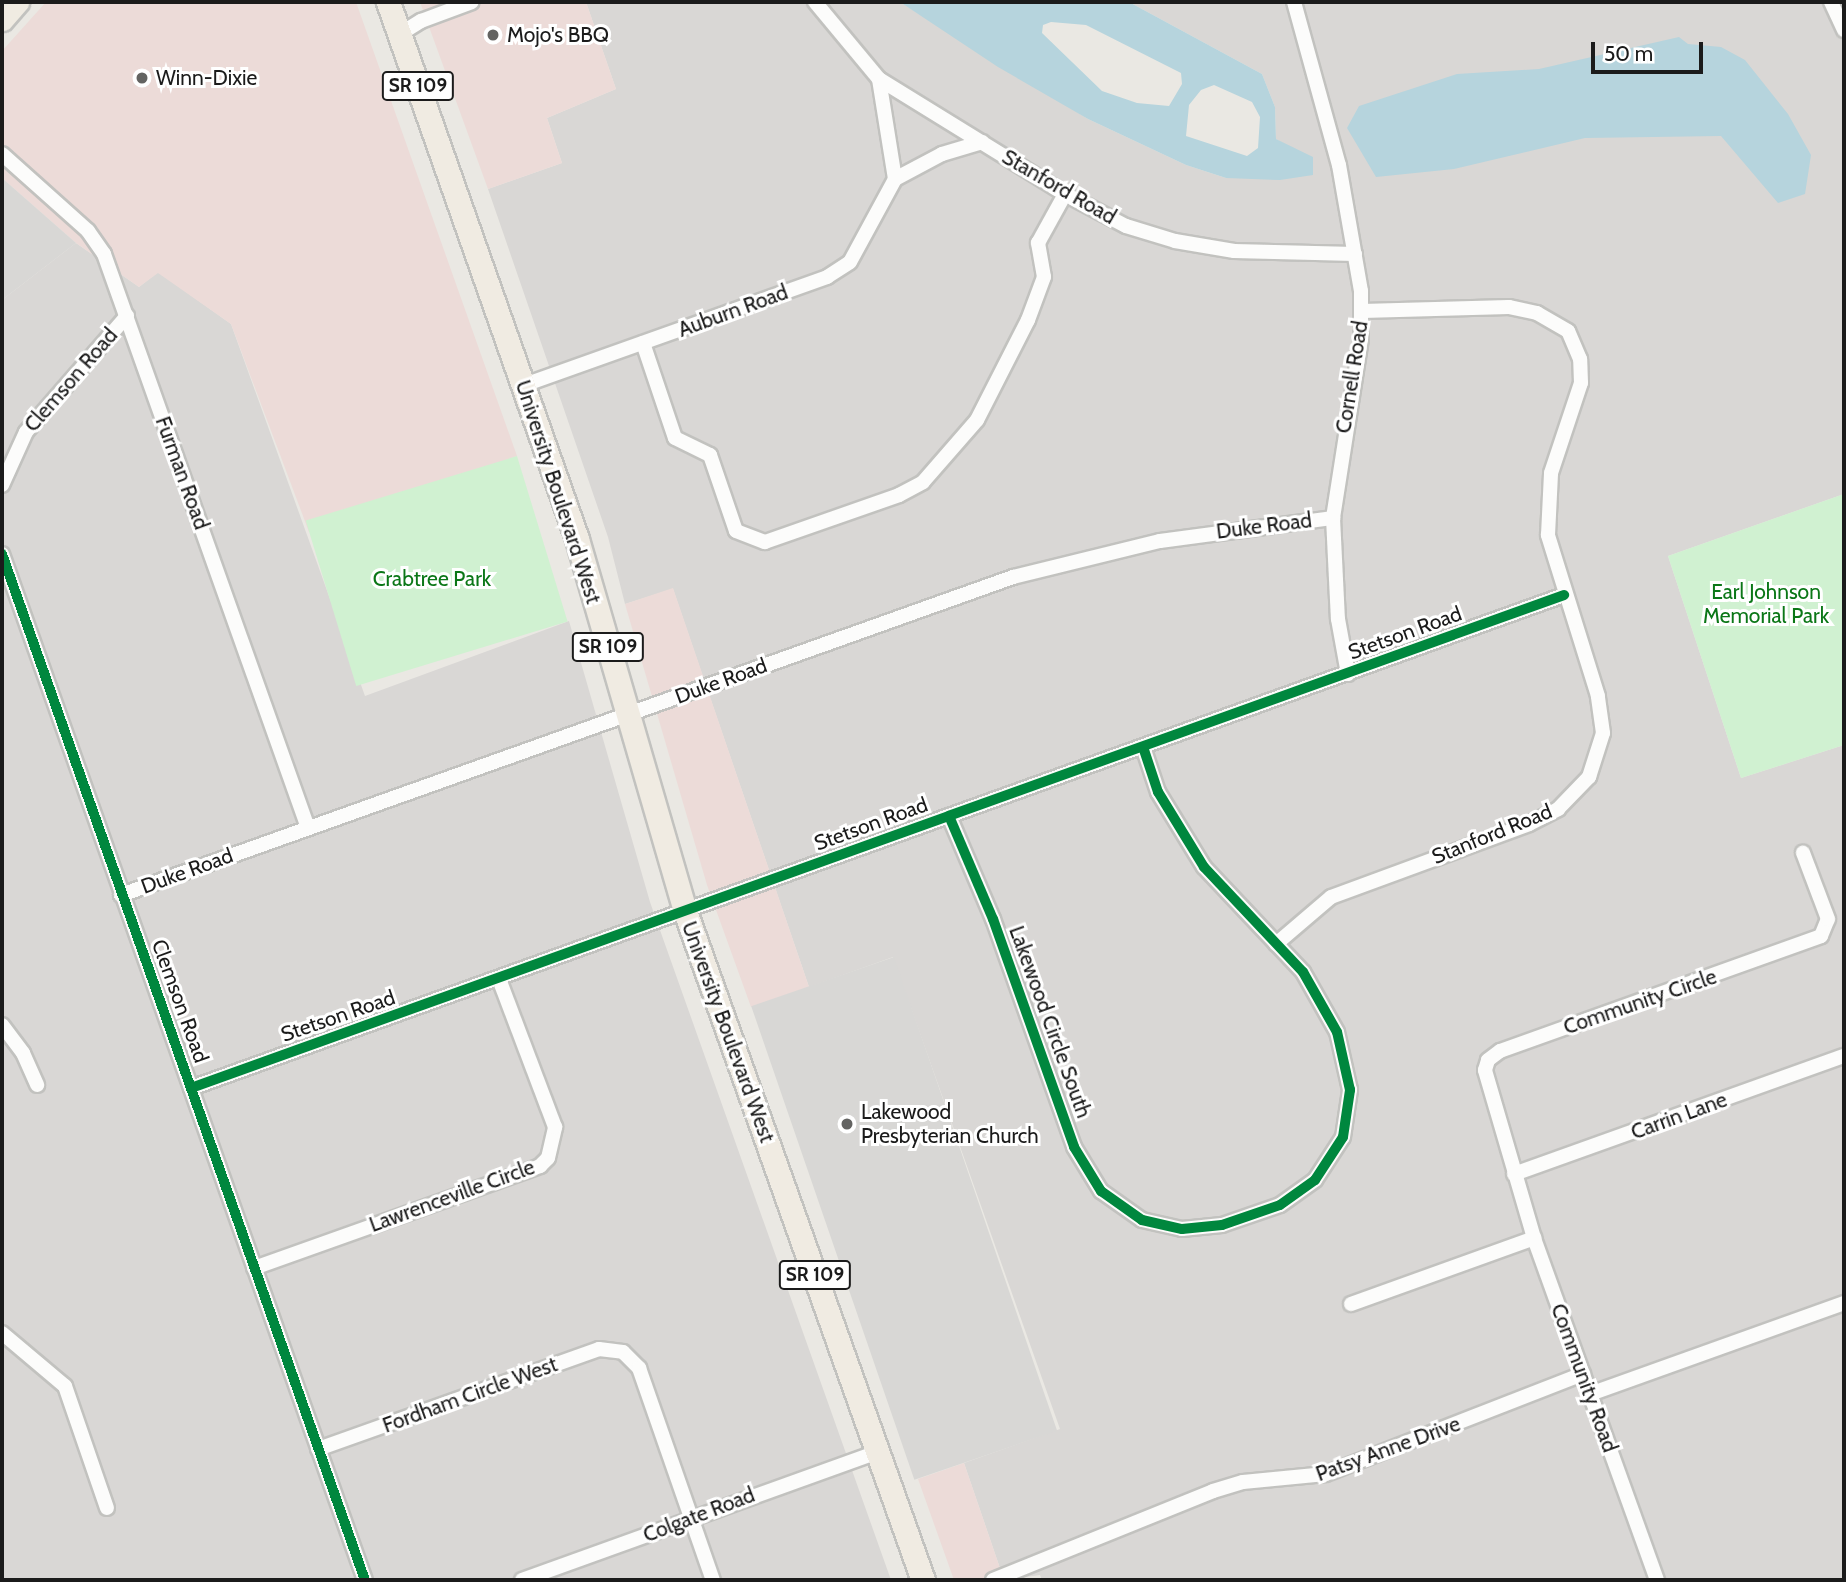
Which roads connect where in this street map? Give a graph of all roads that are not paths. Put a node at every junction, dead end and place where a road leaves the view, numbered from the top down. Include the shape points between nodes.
1 (17, 2) edge
2 (388, 2) edge
3 (472, 2) edge
4 (815, 2) edge
5 (1294, 2) edge
6 (1831, 2) edge
7 (2, 19) edge
8 (1844, 30) edge
9 (400, 34) junction
10 (879, 79) junction
11 (982, 142) junction
12 (2, 154) edge
13 (895, 179) junction
14 (1065, 194) junction
15 (1355, 254) junction
16 (1363, 311) junction
17 (127, 316) junction
18 (643, 343) junction
19 (524, 385) junction
20 (2, 485) edge
21 (1333, 518) junction
22 (2, 554) edge
23 (1564, 596) junction
24 (1348, 674) junction
25 (627, 715) junction
26 (1143, 747) junction
27 (949, 816) junction
28 (308, 828) junction
29 (1803, 853) dead end
30 (121, 895) junction
31 (685, 911) junction
32 (1276, 944) junction
33 (499, 979) junction
34 (2, 1025) edge
35 (1844, 1056) edge
36 (37, 1085) dead end
37 (191, 1088) junction
38 (1514, 1174) junction
39 (1534, 1238) junction
40 (254, 1268) junction
41 (1844, 1303) edge
42 (1351, 1304) dead end
43 (2, 1333) edge
44 (1583, 1374) junction
45 (1590, 1394) junction
46 (318, 1449) junction
47 (878, 1452) junction
48 (107, 1508) dead end
49 (692, 1518) junction
50 (365, 1580) edge
51 (522, 1580) edge
52 (713, 1580) edge
53 (923, 1580) edge
54 (993, 1580) edge
55 (1657, 1580) edge

1 - 7 main road
2 - 9 main road, University Boulevard West / SR 109
3 - 9 street
4 - 10 street, Stanford Road
5 - 15 street, Cornell Road via 1323,97
6 - 8 street
9 - 19 main road, University Boulevard West / SR 109
10 - 11 street, Stanford Road
10 - 13 street
11 - 13 street via 942,154
11 - 14 street, Stanford Road
12 - 17 street, Furman Road via 94,238
13 - 18 street, Auburn Road via 858,251 839,271
14 - 15 street, Stanford Road via 1126,226 1175,242 1234,251
14 - 18 street via 1038,243 1044,277 1028,320 977,420 923,482 899,495 765,542 736,531 710,455 675,438
15 - 16 street, Cornell Road
16 - 21 street, Cornell Road
16 - 23 street, Stanford Road via 1509,307 1537,313 1568,331 1580,359 1581,383 1551,473 1546,504 1548,535
17 - 20 street, Clemson Road via 26,432
17 - 28 street, Furman Road
18 - 19 street, Auburn Road
19 - 25 main road, University Boulevard West / SR 109 via 577,539
21 - 24 street, Cornell Road via 1334,582
21 - 25 street, Duke Road via 1160,541 1038,569
22 - 30 street, Clemson Road
23 - 24 street, Stetson Road
23 - 32 street, Stanford Road via 1603,719 1601,748 1583,784 1558,809 1528,824 1331,897
24 - 26 street, Stetson Road
25 - 28 street, Duke Road
25 - 31 main road, University Boulevard West / SR 109
26 - 27 street, Stetson Road
26 - 32 street via 1171,818 1204,867
27 - 31 street, Stetson Road
27 - 32 street, Lakewood Circle South via 993,919 1080,1159 1101,1191 1142,1220 1202,1229 1280,1205 1327,1166 1347,1125 1349,1070 1337,1031 1313,985
28 - 30 street, Duke Road
29 - 38 street, Community Circle via 1828,919 1822,936 1500,1051 1488,1060 1485,1070
30 - 37 street, Clemson Road
31 - 33 street, Stetson Road
31 - 47 main road, University Boulevard West / SR 109
33 - 37 street, Stetson Road
33 - 40 street, Lawrenceville Circle via 555,1127 548,1158 540,1166
34 - 36 street via 23,1053
35 - 38 street, Carrin Lane
37 - 40 street, Clemson Road
38 - 39 street, Community Road
39 - 42 street
39 - 44 street, Community Road
40 - 46 street, Clemson Road
41 - 45 street
43 - 48 street via 65,1386
44 - 45 street, Community Road
44 - 54 street, Patsy Anne Drive via 1326,1474 1243,1482 1213,1491
45 - 55 street, Community Road
46 - 49 street, Fordham Circle West via 599,1349 623,1352 639,1368
46 - 50 street, Clemson Road
47 - 49 street, Colgate Road
47 - 53 main road, University Boulevard West / SR 109
49 - 51 street, Colgate Road
49 - 52 street

